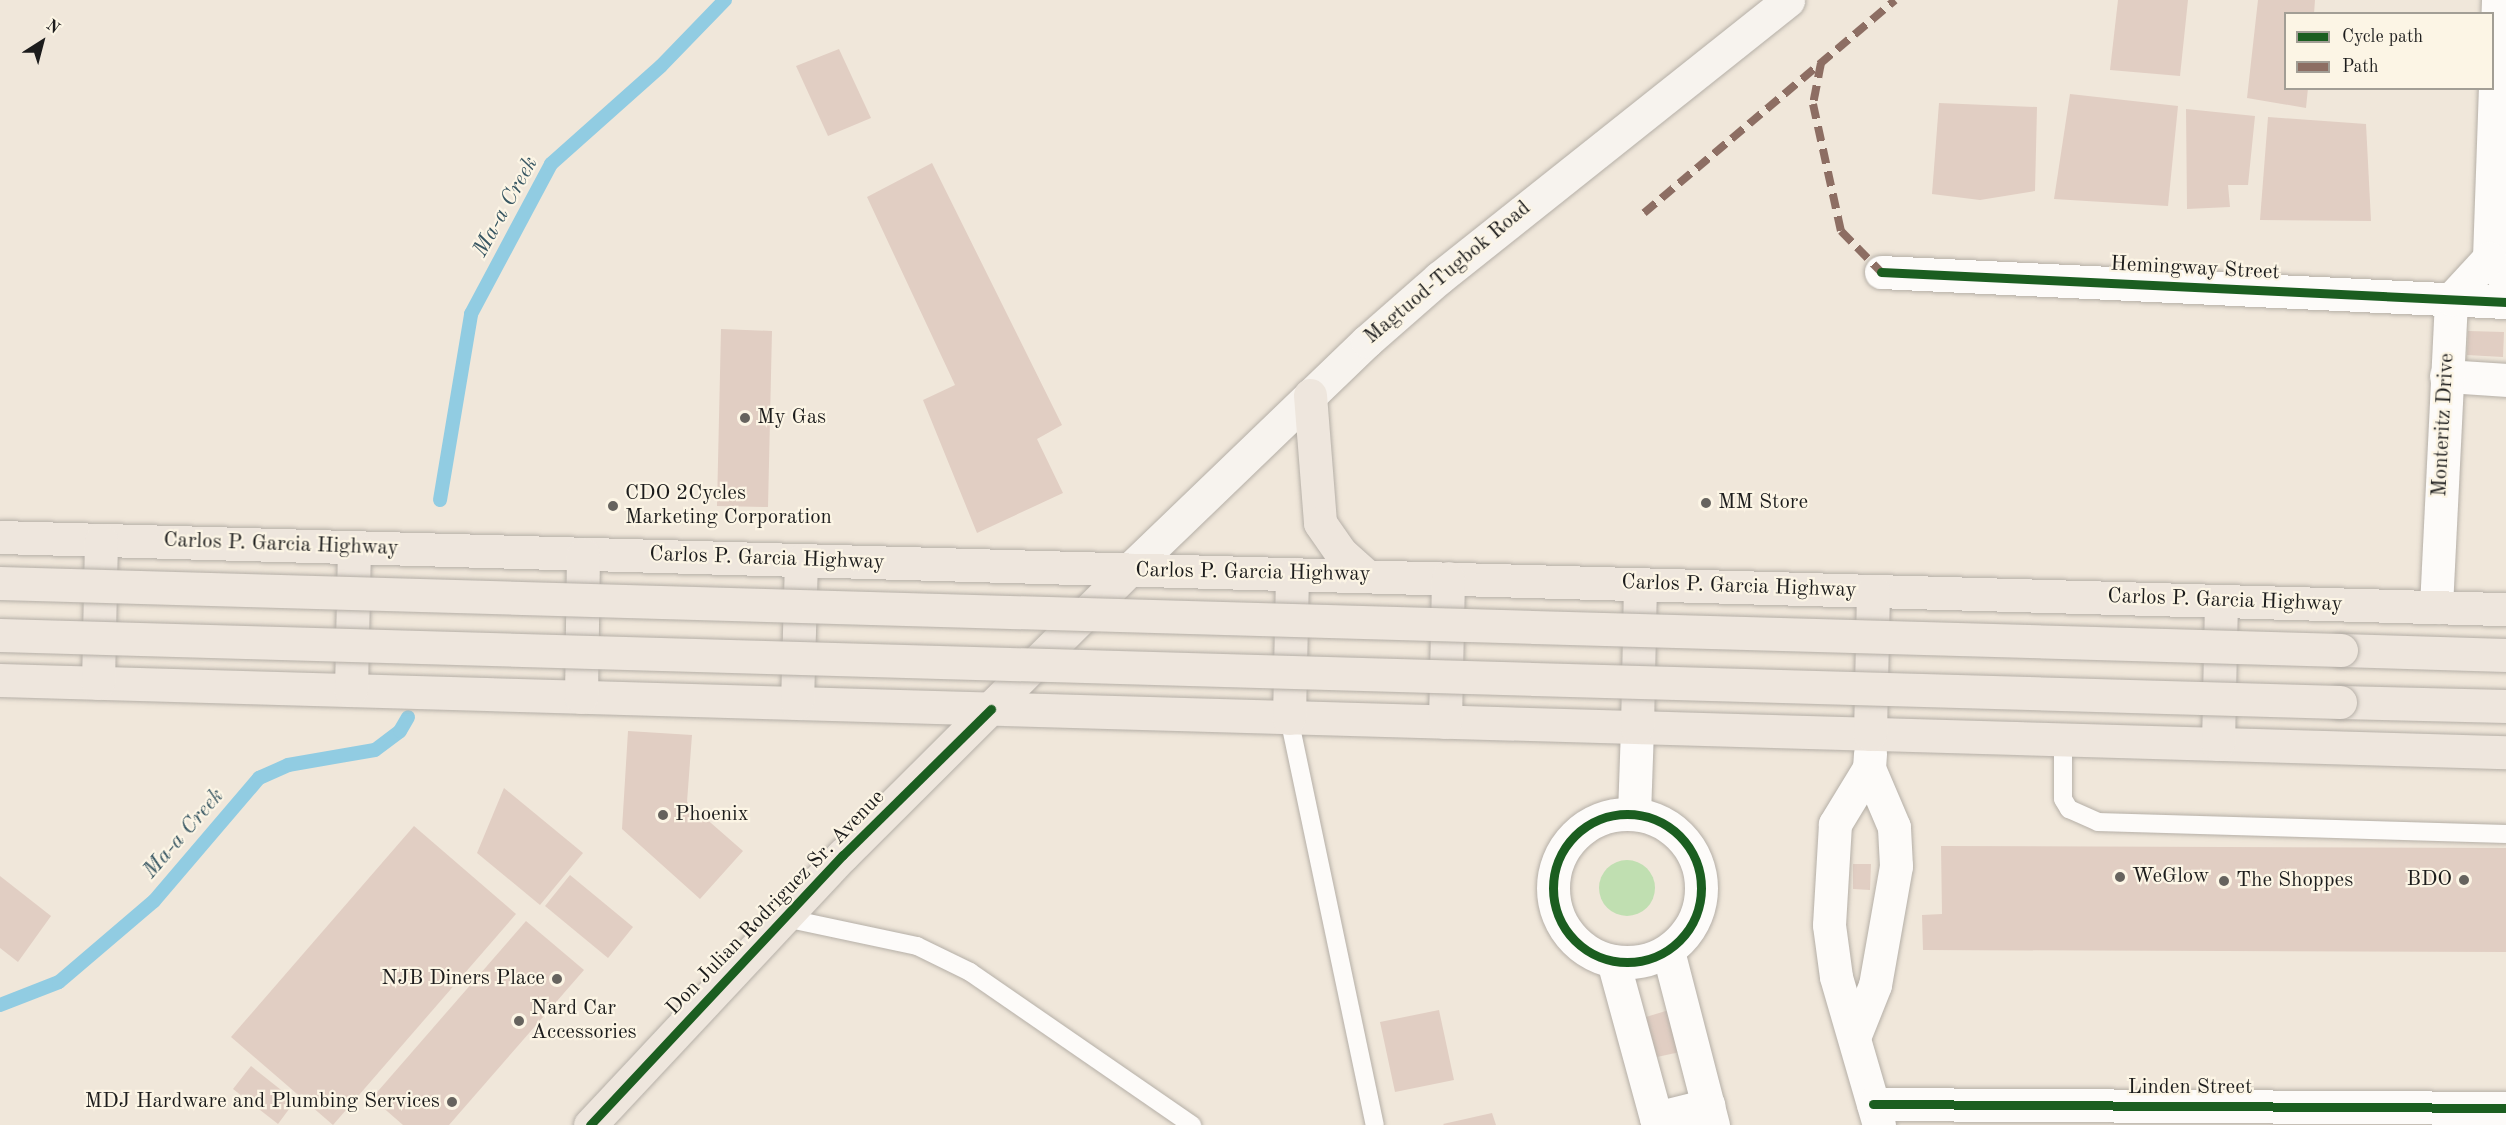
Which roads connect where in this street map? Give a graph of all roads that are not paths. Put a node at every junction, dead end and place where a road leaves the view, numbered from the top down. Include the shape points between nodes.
1 (1788, 0) edge
2 (2498, 0) edge
3 (2498, 269) edge
4 (1881, 272) dead end
5 (2451, 299) junction
6 (2506, 302) edge
7 (2446, 376) junction
8 (2506, 380) edge
9 (1310, 395) junction
10 (0, 537) edge
11 (101, 540) junction
12 (354, 548) junction
13 (583, 554) junction
14 (801, 561) junction
15 (1129, 570) junction
16 (1292, 574) junction
17 (1367, 576) junction
18 (1448, 579) junction
19 (0, 583) edge
20 (1640, 584) junction
21 (1874, 591) junction
22 (2221, 601) junction
23 (2436, 607) junction
24 (2506, 609) edge
25 (0, 635) edge
26 (2506, 655) edge
27 (0, 680) edge
28 (98, 683) junction
29 (351, 690) junction
30 (581, 697) junction
31 (797, 703) junction
32 (2506, 706) edge
33 (991, 708) junction
34 (1288, 718) junction
35 (1445, 722) junction
36 (1637, 727) junction
37 (1870, 734) junction
38 (2063, 739) junction
39 (2218, 744) junction
40 (2506, 752) edge
41 (1869, 768) junction
42 (1634, 814) junction
43 (2506, 834) edge
44 (784, 918) junction
45 (1668, 951) junction
46 (1613, 962) junction
47 (1855, 1035) junction
48 (2506, 1108) edge
49 (1876, 1114) edge
50 (1711, 1115) edge
51 (1657, 1122) edge
52 (590, 1125) edge
53 (1192, 1125) edge
54 (1375, 1125) edge

1 - 9 main road, Magtuod-Tugbok Road via 1520,211
2 - 3 street
3 - 5 street
4 - 5 street, Hemingway Street
5 - 6 street, Hemingway Street
5 - 7 street, Monteritz Drive
7 - 8 street
7 - 23 street, Monteritz Drive
9 - 15 main road, Magtuod-Tugbok Road
9 - 17 main road via 1320,524 1340,552
10 - 11 main road, Carlos P. Garcia Highway
11 - 12 main road, Carlos P. Garcia Highway
11 - 28 main road
12 - 13 main road, Carlos P. Garcia Highway
12 - 29 main road
13 - 14 main road, Carlos P. Garcia Highway
13 - 30 main road
14 - 15 main road, Carlos P. Garcia Highway
14 - 31 main road
15 - 16 main road, Carlos P. Garcia Highway
15 - 33 main road, Don Julian Rodriguez Sr. Avenue
16 - 17 main road, Carlos P. Garcia Highway
16 - 34 main road
17 - 18 main road, Carlos P. Garcia Highway
18 - 20 main road, Carlos P. Garcia Highway
18 - 35 main road
19 - 26 main road, bridge
20 - 21 main road, Carlos P. Garcia Highway
20 - 36 main road
21 - 22 main road, Carlos P. Garcia Highway
21 - 37 main road
22 - 23 main road, Carlos P. Garcia Highway
22 - 39 main road
23 - 24 main road, Carlos P. Garcia Highway
25 - 32 main road, bridge
27 - 28 main road
28 - 29 main road
29 - 30 main road
30 - 31 main road
31 - 33 main road
33 - 34 main road
33 - 44 main road, Don Julian Rodriguez Sr. Avenue
34 - 35 main road
34 - 54 lane
35 - 36 main road
36 - 37 main road
36 - 42 street
37 - 38 main road
37 - 41 street
38 - 39 main road
38 - 43 lane via 2063,800 2069,809 2098,822
39 - 40 main road
41 - 47 street via 1894,827 1896,866 1875,986
41 - 47 street via 1835,824 1830,862 1831,953
42 - 45 street via 1660,821 1681,837 1695,859 1702,884 1687,933
42 - 46 street via 1609,815 1586,825 1568,843 1556,865 1552,890 1557,915 1570,936 1589,953
44 - 52 main road, Don Julian Rodriguez Sr. Avenue
44 - 53 lane via 917,946 970,972
45 - 46 street via 1641,961
45 - 50 street
46 - 51 street
47 - 49 street
48 - 49 street, Linden Street
50 - 51 street

